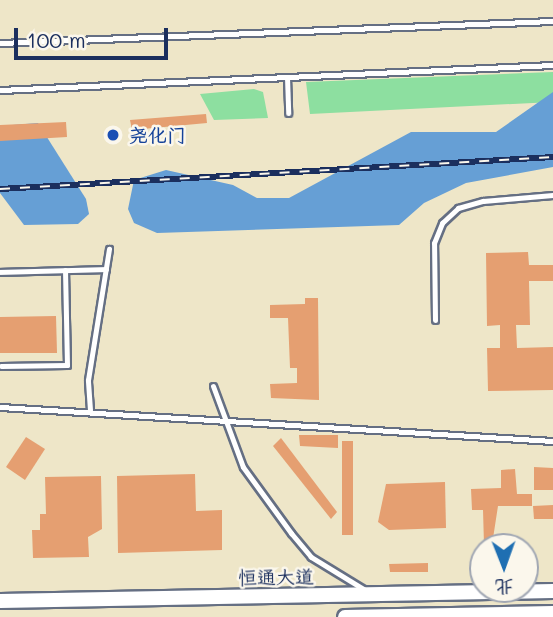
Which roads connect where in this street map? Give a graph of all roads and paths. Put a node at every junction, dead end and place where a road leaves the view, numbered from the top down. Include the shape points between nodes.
1 (553, 21) edge
2 (0, 43) edge
3 (553, 65) edge
4 (287, 77) junction
5 (0, 90) edge
6 (288, 113) dead end
7 (553, 195) edge
8 (109, 249) dead end
9 (106, 269) junction
10 (65, 270) junction
11 (0, 272) edge
12 (435, 320) dead end
13 (1, 366) edge
14 (213, 386) dead end
15 (0, 407) edge
16 (90, 410) junction
17 (222, 419) junction
18 (553, 441) edge
19 (553, 591) edge
20 (379, 594) junction
21 (397, 594) junction
22 (0, 601) edge
23 (553, 613) edge
24 (345, 617) edge
25 (380, 617) edge
26 (398, 617) edge

1 - 2 lane
3 - 4 lane
4 - 5 lane
4 - 6 lane
7 - 12 lane via 483,201 458,208 442,223 434,243
8 - 9 lane
9 - 10 lane
9 - 16 lane via 88,380
10 - 11 lane
10 - 13 lane via 67,365
14 - 17 lane
15 - 16 lane
16 - 17 lane
17 - 18 lane
17 - 20 lane via 243,467 311,557 345,583
19 - 21 main road, 恒通大道
20 - 21 main road, 恒通大道
20 - 22 main road, 恒通大道
20 - 25 main road
21 - 26 main road
23 - 26 main road
24 - 25 main road
25 - 26 main road

